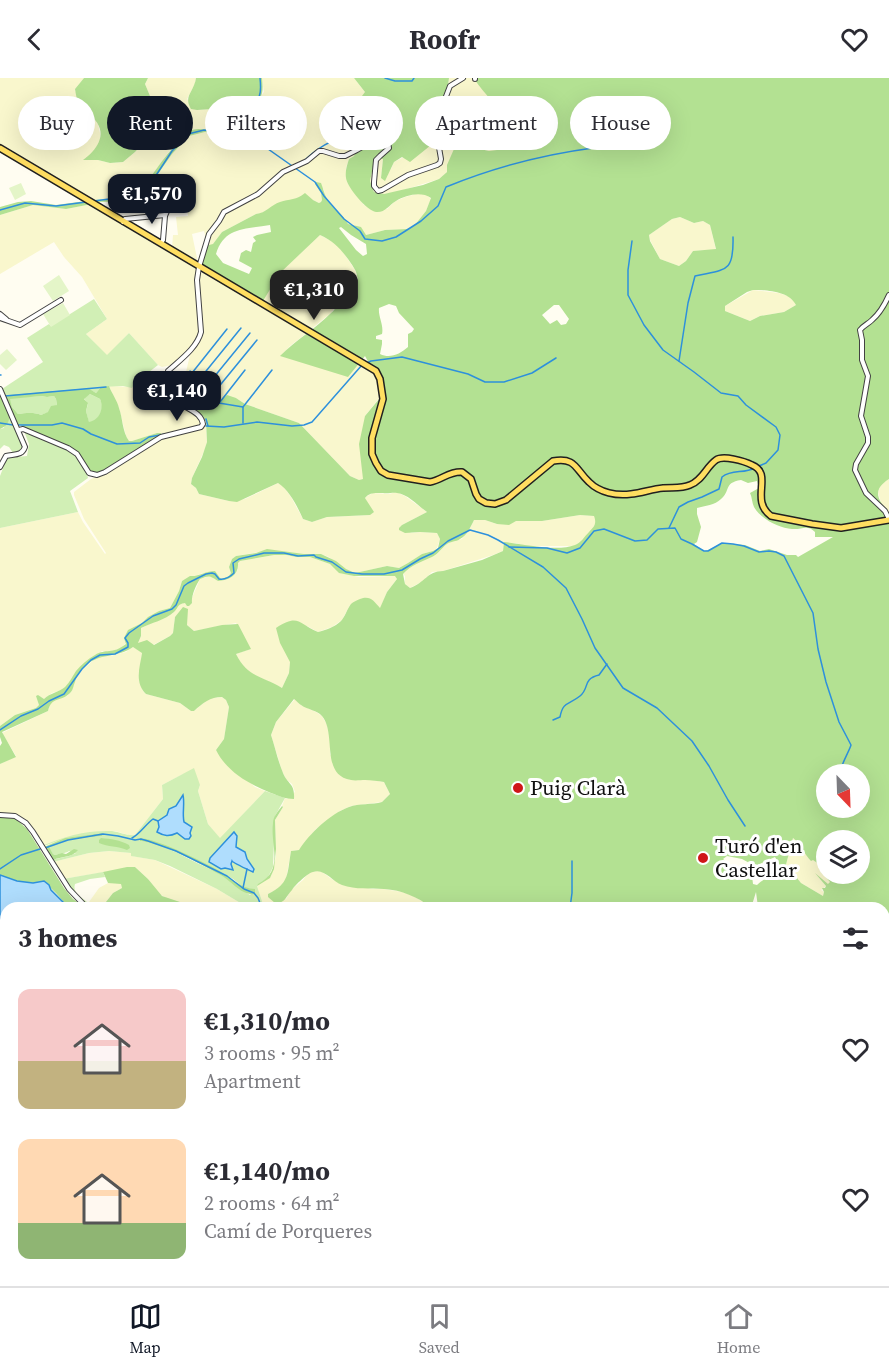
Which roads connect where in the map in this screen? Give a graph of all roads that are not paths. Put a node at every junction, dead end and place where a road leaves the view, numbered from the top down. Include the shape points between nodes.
1 (463, 78) edge
2 (0, 148) edge
3 (170, 204) dead end
4 (165, 215) junction
5 (123, 222) junction
6 (161, 244) junction
7 (199, 267) junction
8 (889, 295) edge
9 (61, 300) dead end
10 (0, 316) edge
11 (0, 389) edge
12 (19, 430) junction
13 (0, 466) edge
14 (889, 520) edge
15 (0, 815) edge
16 (81, 902) edge

1 - 7 street via 450,86 439,108 440,163 378,191 374,186 376,160 389,148 384,139 378,138 345,156 319,151 283,172 252,199 224,212 209,234
2 - 5 main road
3 - 4 street
4 - 5 street
4 - 6 street
5 - 6 main road
6 - 7 main road
7 - 12 street via 200,337 167,375 176,398 200,416 202,426 161,437 97,476 89,473 77,454 68,448
7 - 14 main road via 376,371 382,404 371,447 376,463 388,475 430,482 451,472 462,472 471,479 479,499 495,504 506,500 553,461 562,459 576,466 590,483 616,495 687,487 698,481 716,460 725,458 759,470 761,503 771,516 841,528
8 - 14 street via 860,330 862,360 868,376 861,416 868,443 855,470 866,493
9 - 10 street via 20,325
11 - 12 street
12 - 13 street via 24,450 6,456
15 - 16 street via 15,816 26,823

